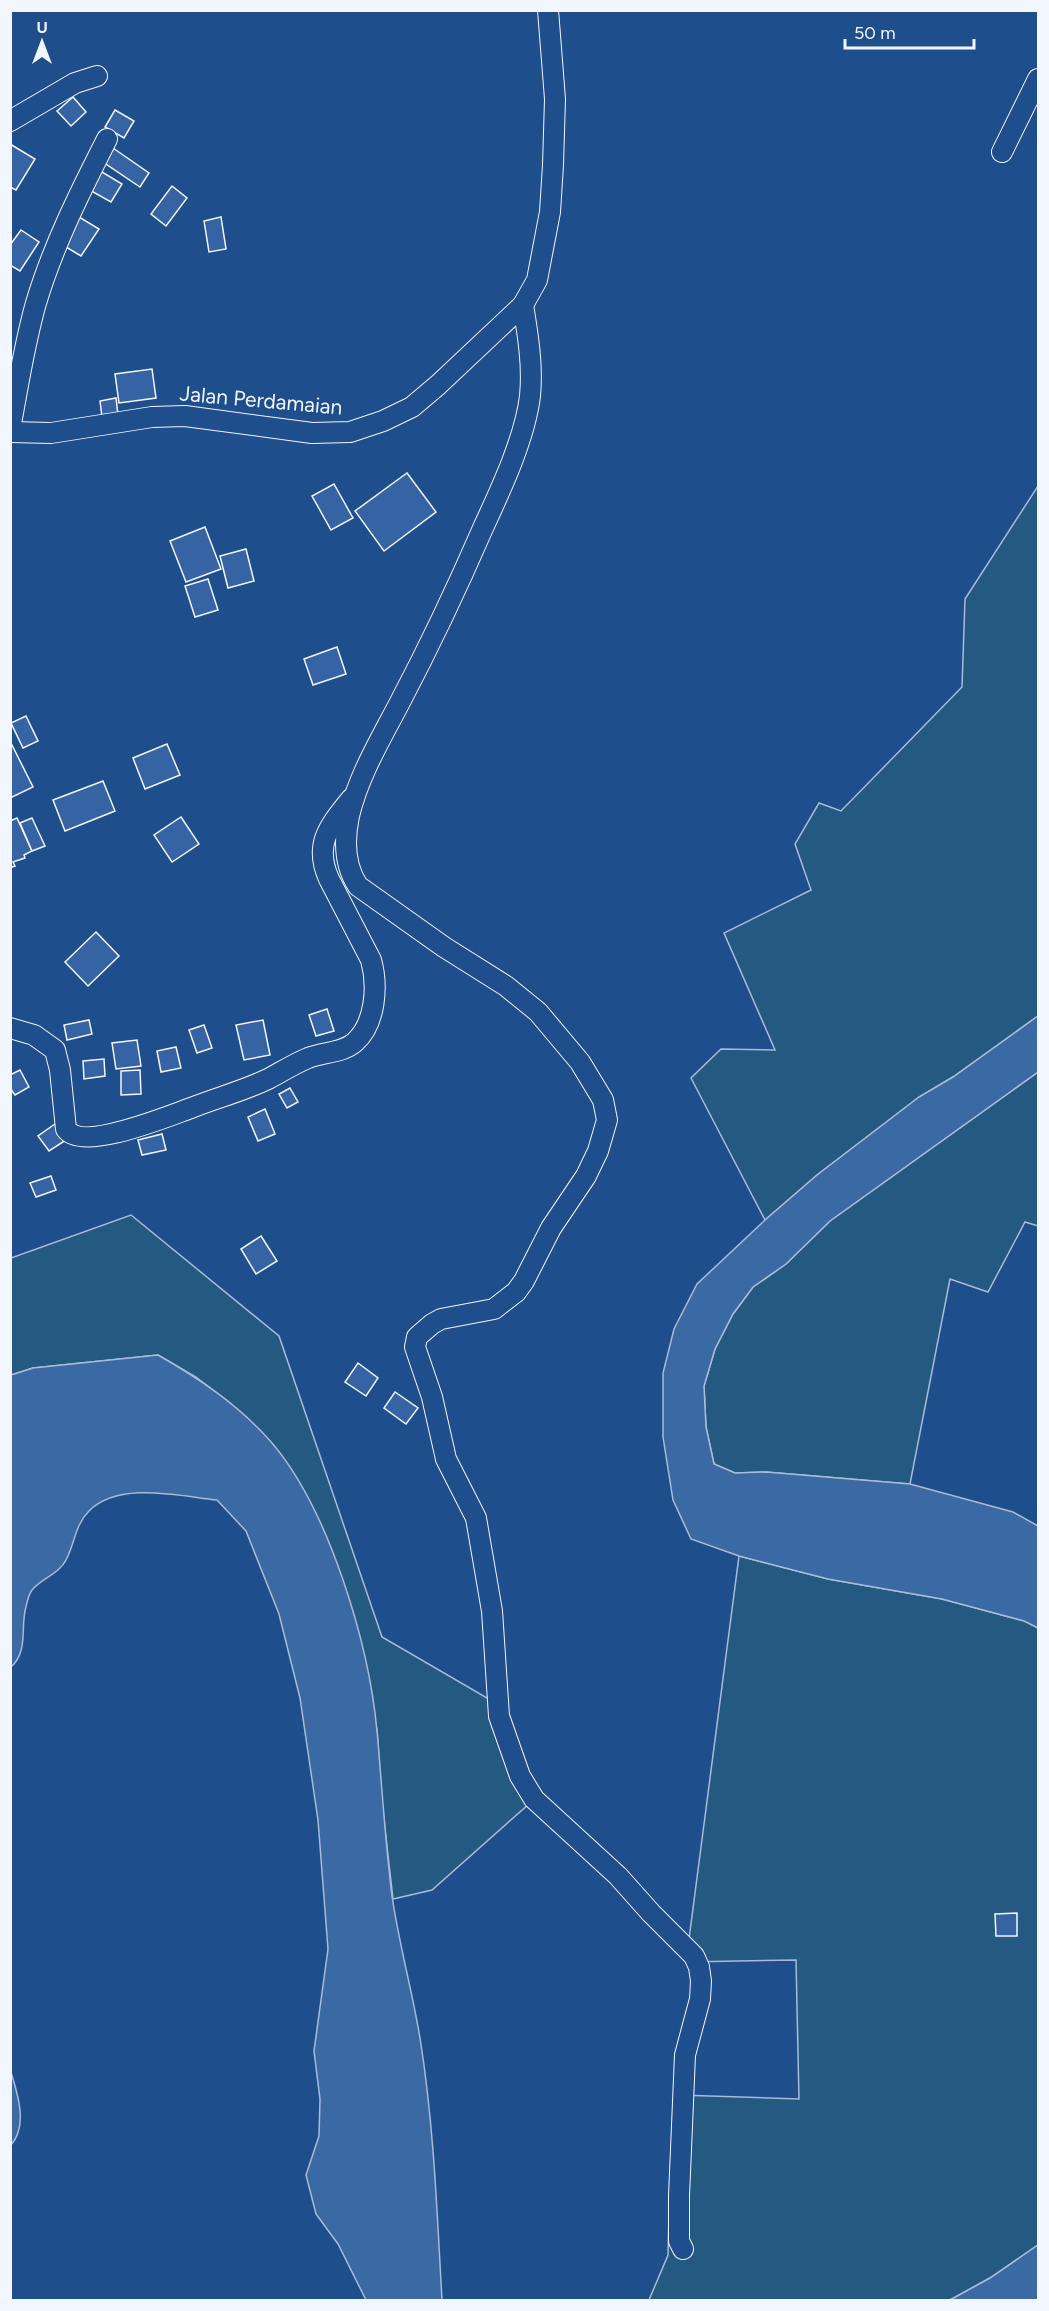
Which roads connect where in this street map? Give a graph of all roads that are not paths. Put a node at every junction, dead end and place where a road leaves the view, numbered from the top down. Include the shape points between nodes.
1 (548, 10) edge
2 (97, 76) dead end
3 (1038, 79) edge
4 (10, 122) edge
5 (107, 139) dead end
6 (1002, 152) dead end
7 (523, 305) junction
8 (10, 431) edge
9 (357, 792) junction
10 (10, 1028) edge
11 (683, 2249) dead end

1 - 7 street, Jalan Perdamaian via 555,99 550,213 537,280
2 - 4 street via 75,83
3 - 6 street
5 - 8 street via 72,208 36,303
7 - 8 street, Jalan Perdamaian via 412,407 350,432 312,433 185,416 153,417 51,433
7 - 9 street via 531,361 530,397 518,442 498,497
9 - 10 street via 333,823 322,856 329,879 374,972 371,1014 356,1041 250,1086 153,1121 117,1132 76,1137 66,1130 55,1050 34,1035
9 - 11 street via 345,849 350,875 358,886 538,1012 580,1062 603,1100 607,1120 598,1151 516,1292 494,1309 441,1319 417,1337 415,1347 432,1397 446,1459 476,1518 492,1611 499,1716 520,1776 534,1799 618,1876 694,1956 699,1967 700,1999 685,2055 679,2196 679,2241

